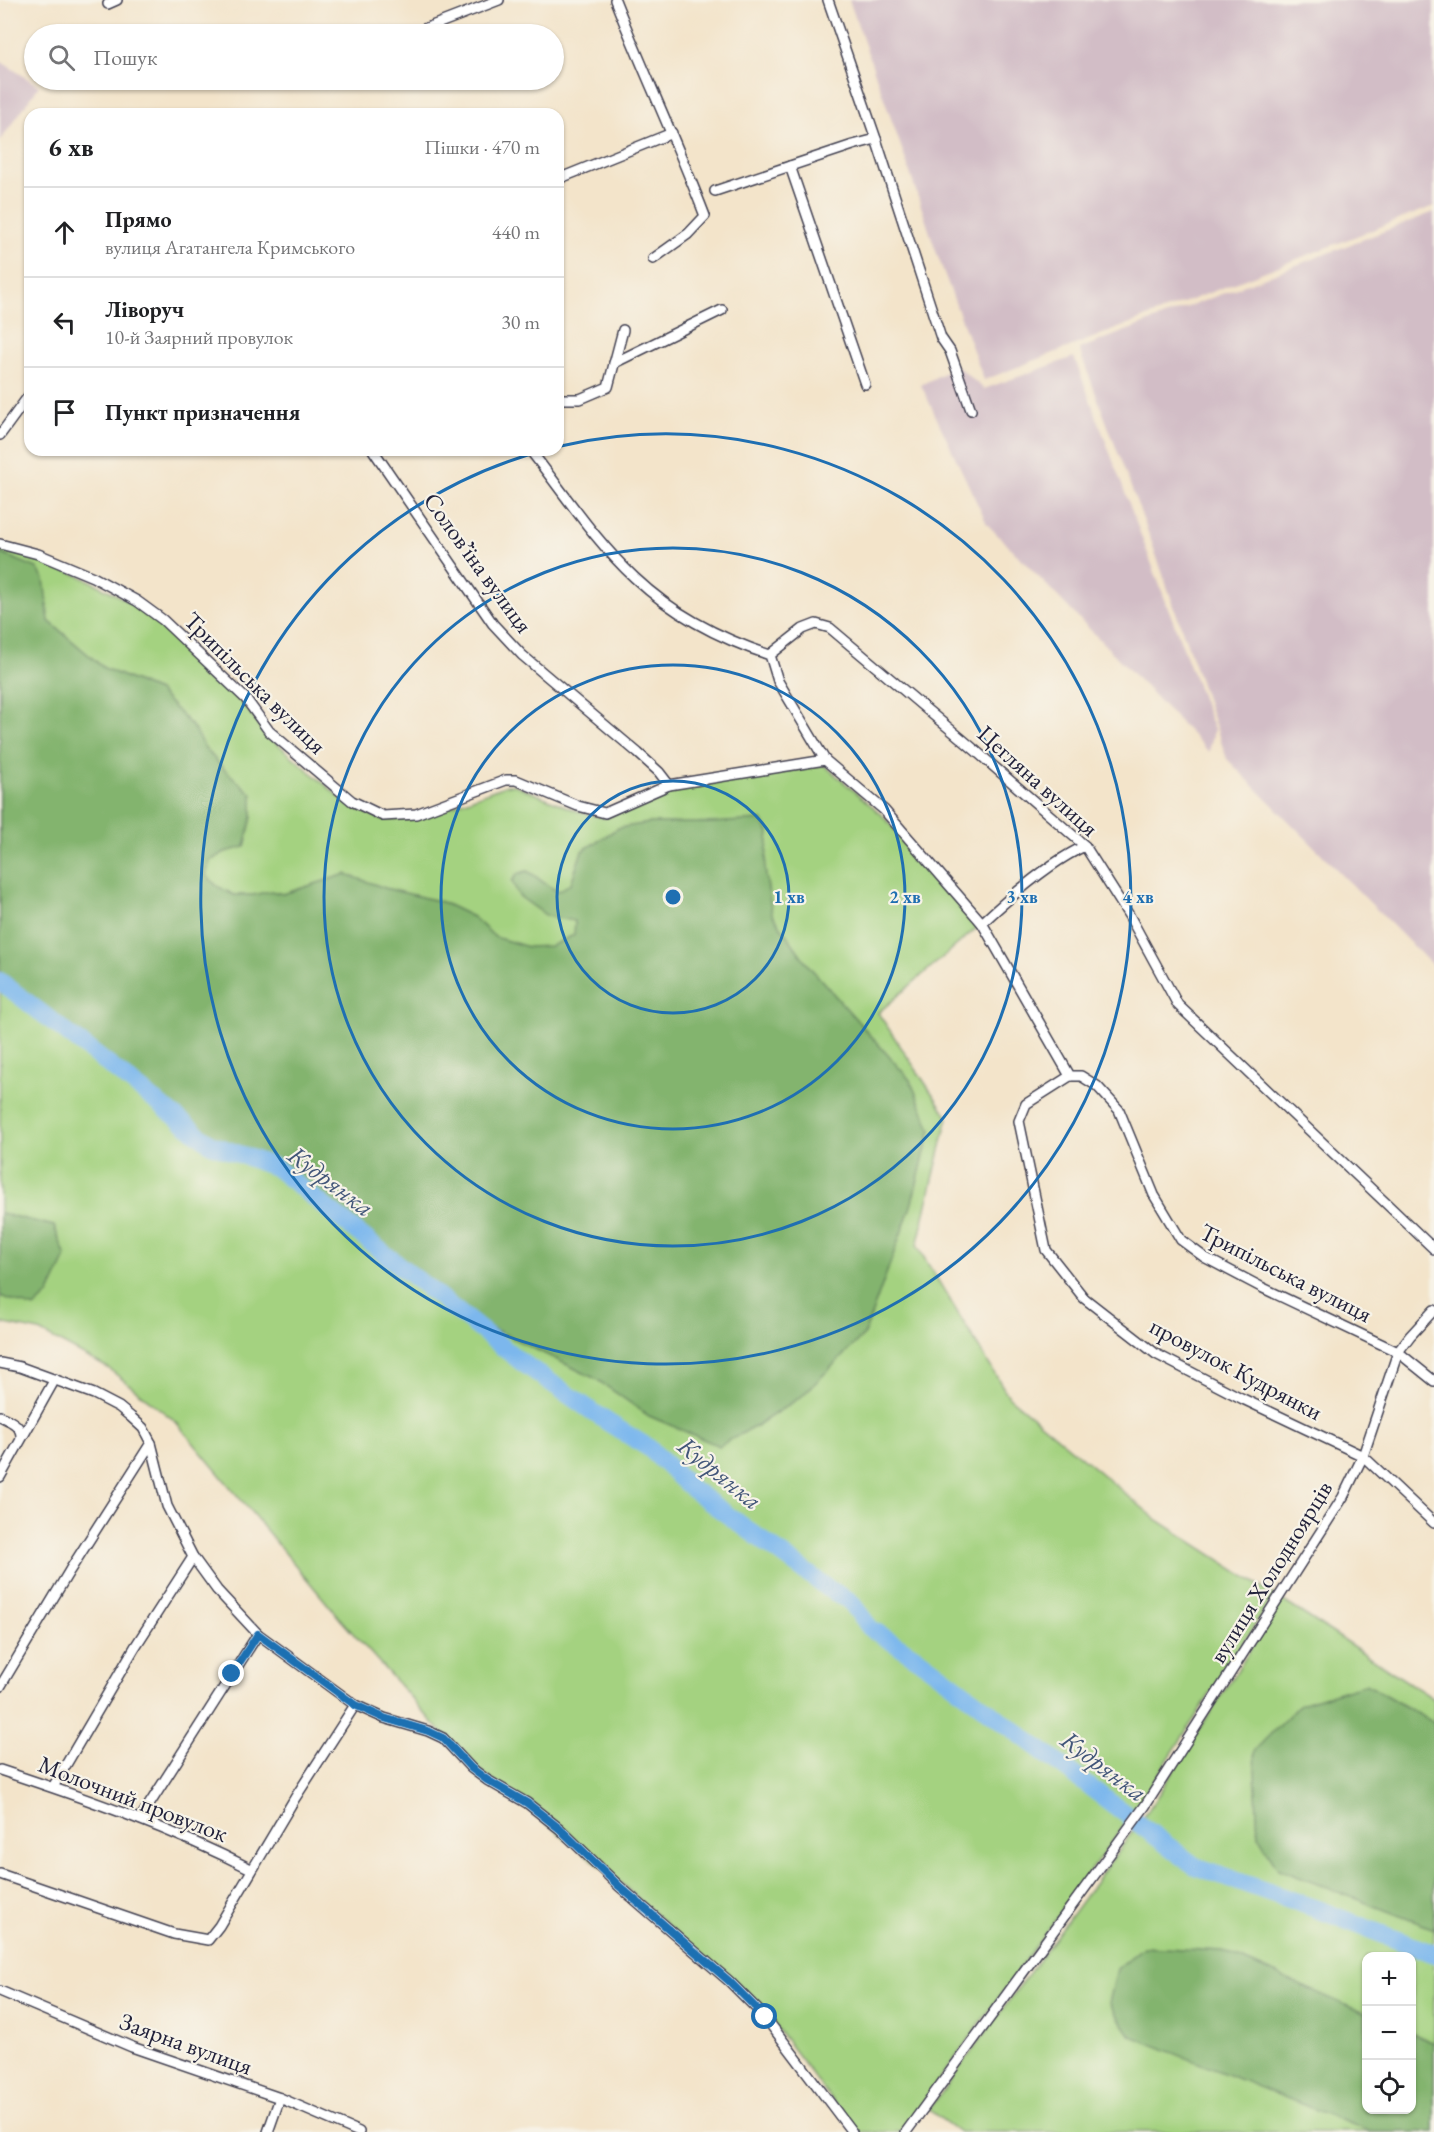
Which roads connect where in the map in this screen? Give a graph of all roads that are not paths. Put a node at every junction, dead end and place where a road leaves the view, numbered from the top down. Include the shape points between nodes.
1 (499, 0) edge
2 (615, 0) edge
3 (828, 0) edge
4 (437, 24) edge
5 (672, 133) junction
6 (876, 139) junction
7 (790, 166) junction
8 (564, 177) edge
9 (715, 191) dead end
10 (653, 259) dead end
11 (722, 310) dead end
12 (623, 330) dead end
13 (614, 363) junction
14 (865, 384) dead end
15 (564, 399) edge
16 (24, 402) edge
17 (970, 410) dead end
18 (0, 435) edge
19 (377, 456) edge
20 (535, 456) edge
21 (0, 544) edge
22 (770, 655) junction
23 (825, 760) junction
24 (669, 785) junction
25 (1085, 846) junction
26 (982, 924) junction
27 (1070, 1076) junction
28 (1434, 1249) edge
29 (1434, 1310) edge
30 (1398, 1353) junction
31 (0, 1363) edge
32 (55, 1379) junction
33 (1434, 1381) edge
34 (0, 1416) edge
35 (21, 1440) junction
36 (151, 1443) junction
37 (1363, 1456) junction
38 (0, 1478) edge
39 (1434, 1523) edge
40 (193, 1557) junction
41 (258, 1634) junction
42 (0, 1687) edge
43 (355, 1705) junction
44 (0, 1770) edge
45 (53, 1787) junction
46 (140, 1820) junction
47 (251, 1869) junction
48 (0, 1875) edge
49 (0, 1991) edge
50 (280, 2098) junction
51 (268, 2132) edge
52 (359, 2132) edge
53 (852, 2132) edge
54 (906, 2132) edge

1 - 4 street
2 - 5 street
3 - 6 street
5 - 8 street
5 - 10 street via 705,216 688,234
6 - 7 street
6 - 17 street via 940,338 950,351
7 - 9 street
7 - 14 street
11 - 13 street
12 - 13 street
13 - 15 street via 608,387 580,399
16 - 18 street
19 - 24 street, Соловʼїна вулиця via 493,624 522,655 638,753
20 - 22 street via 635,579 688,619
21 - 24 street, Трипільська вулиця via 38,554 137,601 163,620 246,699 269,731 351,801 383,816 416,814 506,780 516,780 605,813
22 - 23 street via 778,681
22 - 25 street, Цегляна вулиця via 803,629 816,624 830,628
23 - 24 street, Трипільська вулиця
23 - 26 street via 884,810
25 - 26 street via 1067,854
25 - 28 street, Цегляна вулиця via 1178,1005
26 - 27 street
27 - 30 street, Трипільська вулиця via 1081,1076 1097,1086 1119,1110 1154,1195 1181,1240 1253,1283
27 - 37 street, провулок Кудрянки via 1026,1104 1019,1121 1046,1250 1084,1298 1156,1354
29 - 30 street, вулиця Холодноярців
30 - 33 street, Трипільська вулиця
30 - 37 street, вулиця Холодноярців
31 - 32 street
32 - 35 street
32 - 36 street via 119,1407 143,1428
34 - 35 street via 20,1429
35 - 38 street
36 - 40 street via 167,1506
36 - 42 street
37 - 39 street, провулок Кудрянки
37 - 54 street, вулиця Холодноярців via 1343,1497 1145,1806
40 - 41 street
40 - 45 street
41 - 43 street
41 - 46 street
43 - 47 street
43 - 53 street via 443,1738 471,1768 560,1829 765,2017
44 - 45 street, Молочний провулок
45 - 46 street, Молочний провулок
46 - 47 street, Молочний провулок
47 - 48 street via 208,1940 174,1934
49 - 50 street, Заярна вулиця via 132,2048
50 - 51 street
50 - 52 street, Заярна вулиця

